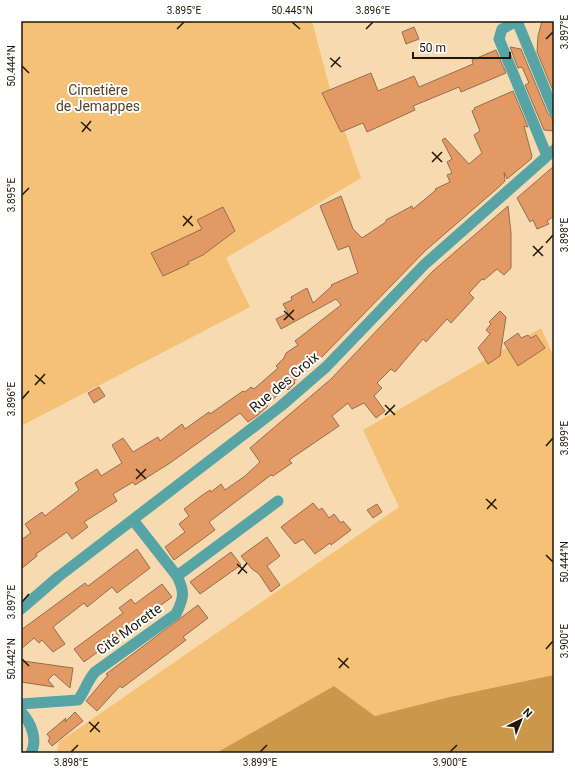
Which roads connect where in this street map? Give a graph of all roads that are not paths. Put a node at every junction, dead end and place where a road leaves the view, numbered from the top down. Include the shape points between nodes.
1 (517, 21) edge
2 (501, 25) edge
3 (554, 111) edge
4 (550, 153) edge
5 (278, 501) dead end
6 (133, 520) junction
7 (177, 576) junction
8 (21, 609) edge
9 (21, 704) edge
10 (21, 712) edge
11 (31, 753) edge

1 - 2 street
1 - 3 street
2 - 4 street via 499,39
4 - 6 street, Rue des Croix via 424,265 326,367 281,406
5 - 7 street
6 - 7 street
6 - 8 street, Rue des Croix via 58,577
7 - 9 street, Cité Morette via 184,589 182,602 176,614 95,672 78,700
10 - 11 street via 28,720 34,737

